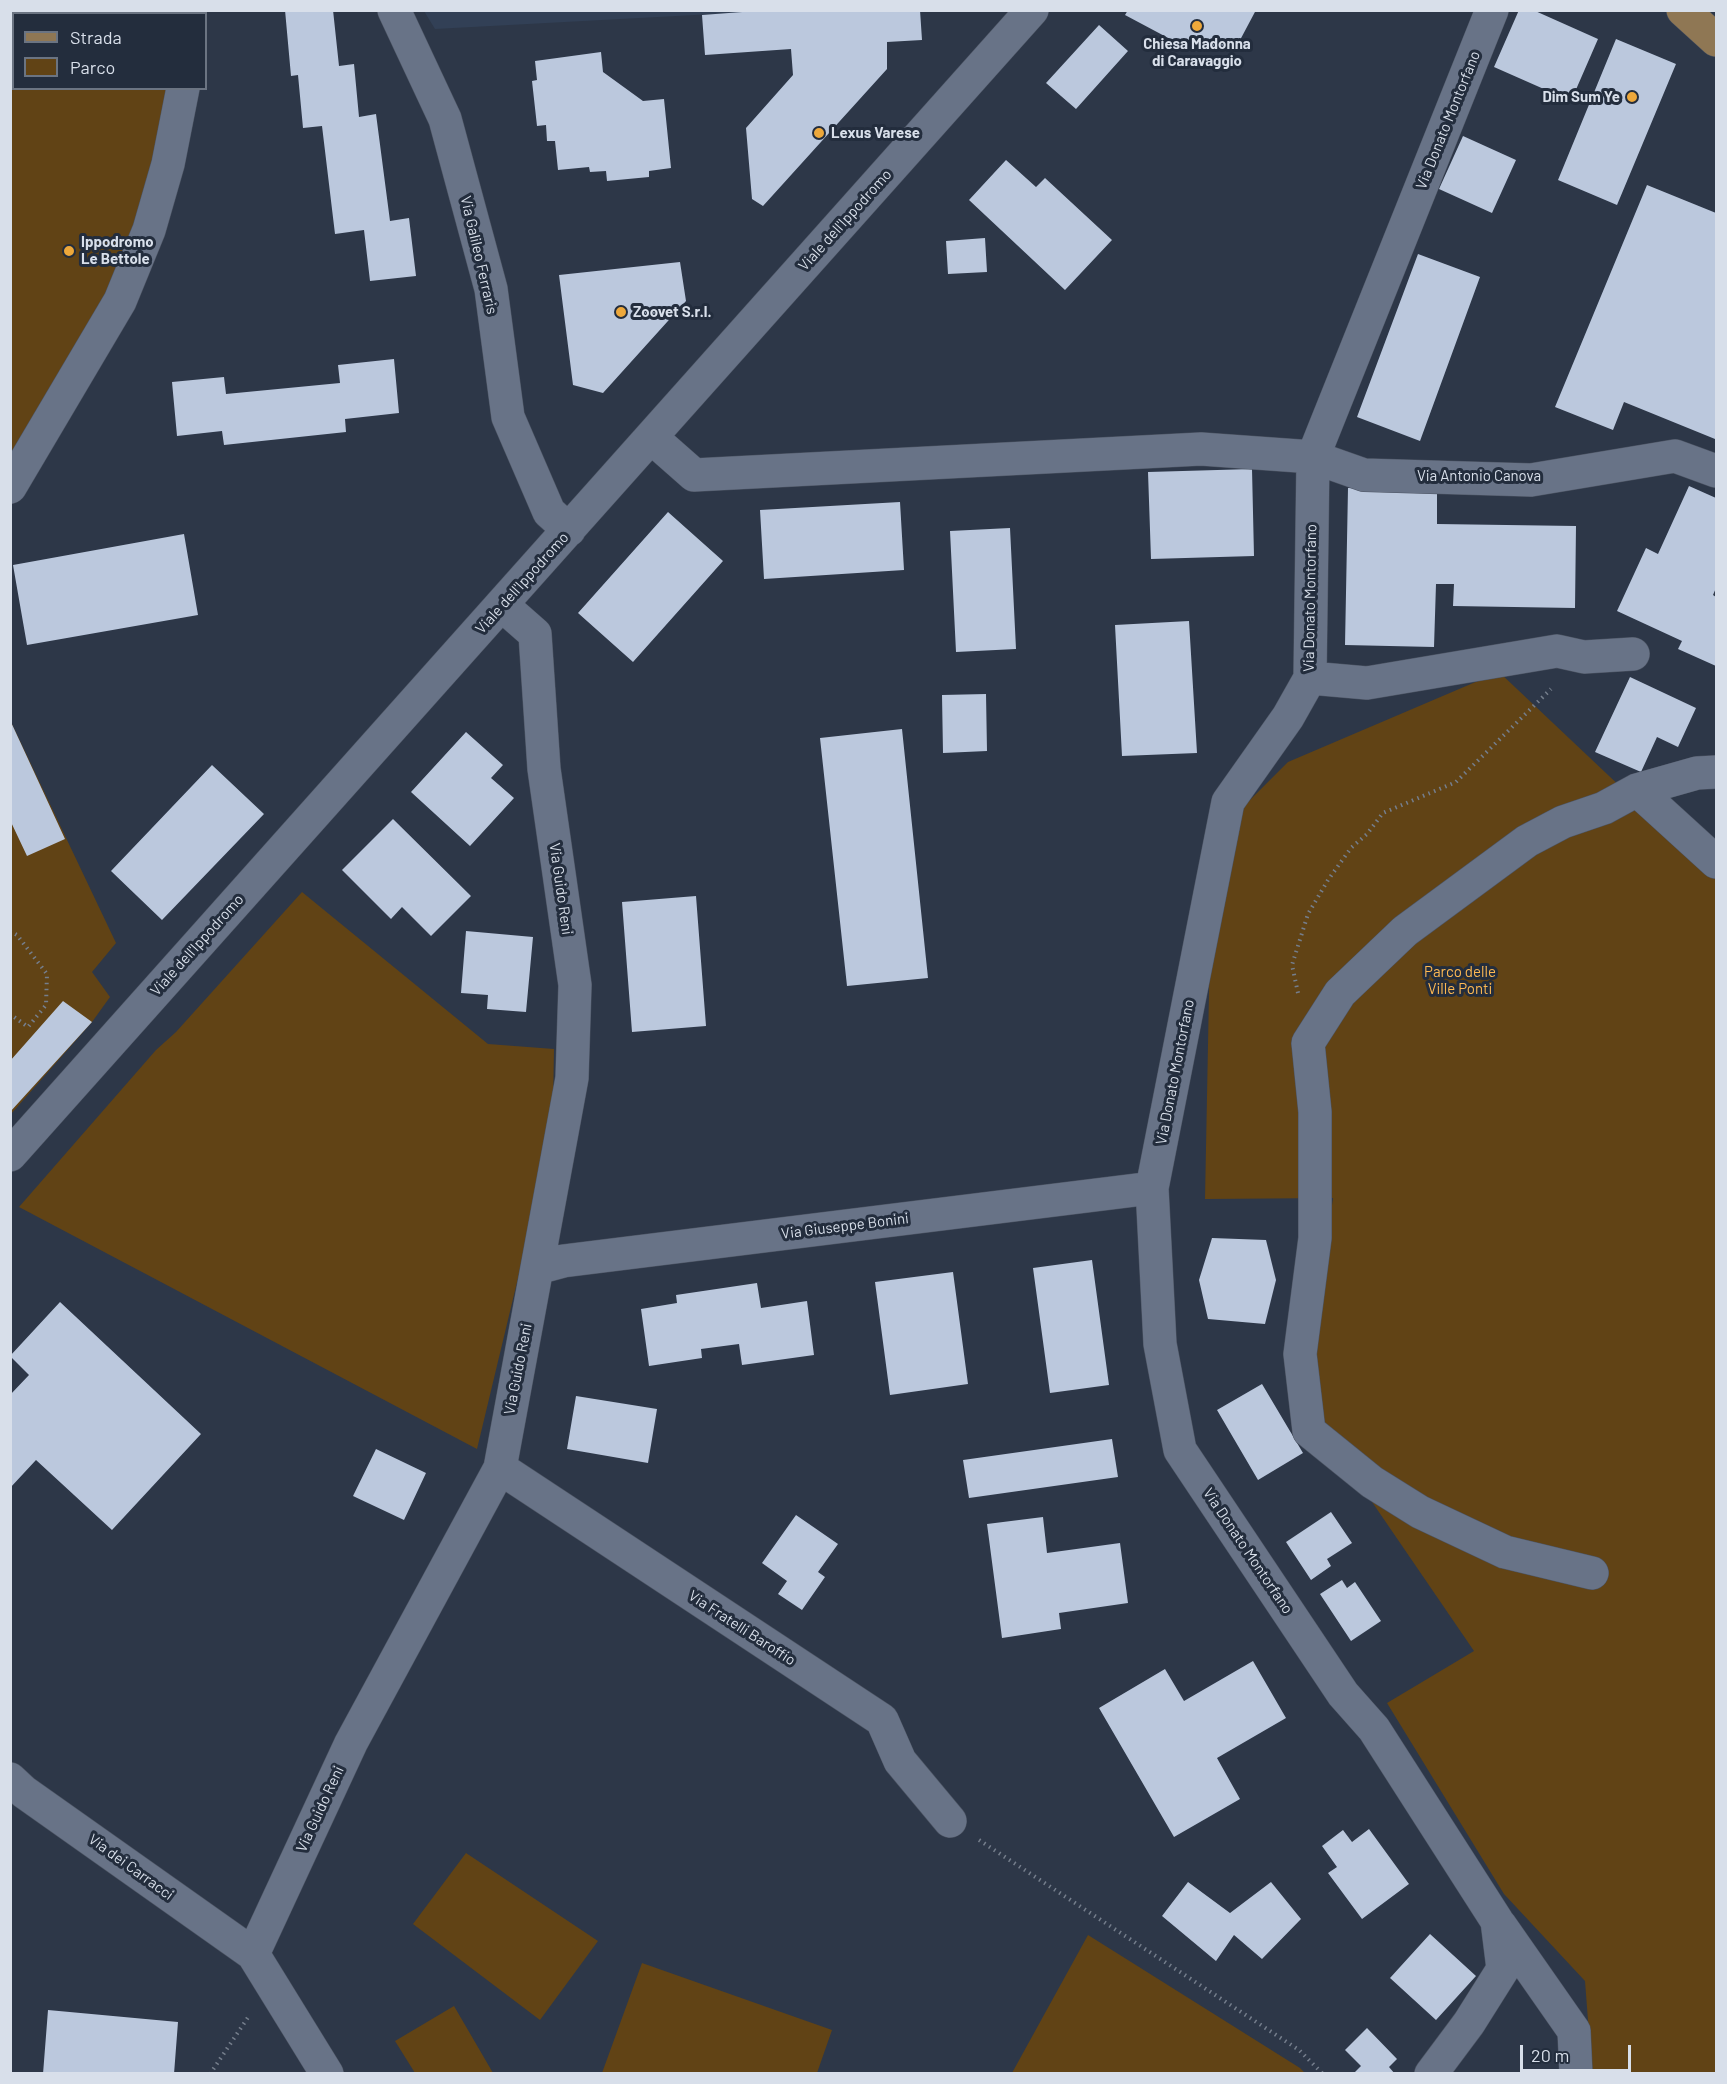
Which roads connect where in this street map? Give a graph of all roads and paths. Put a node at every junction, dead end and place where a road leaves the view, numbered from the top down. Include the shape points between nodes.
1 (394, 10) edge
2 (1032, 10) edge
3 (1492, 10) edge
4 (1690, 13) edge
5 (1716, 40) edge
6 (183, 90) edge
7 (652, 438) junction
8 (1313, 457) junction
9 (1716, 471) edge
10 (10, 487) edge
11 (569, 530) junction
12 (502, 605) junction
13 (1633, 654) dead end
14 (1584, 657) junction
15 (1310, 678) junction
16 (1716, 772) edge
17 (1637, 790) junction
18 (1716, 862) edge
19 (10, 931) edge
20 (10, 1014) edge
21 (1308, 1043) junction
22 (10, 1155) edge
23 (1152, 1188) junction
24 (537, 1268) junction
25 (500, 1468) junction
26 (1592, 1574) dead end
27 (15, 1792) edge
28 (950, 1821) joint
29 (1497, 1921) junction
30 (253, 1953) junction
31 (271, 1982) junction
32 (210, 2073) edge
33 (327, 2073) edge
34 (1323, 2073) edge
35 (1431, 2073) edge
36 (1576, 2073) edge

1 - 11 street, Via Galileo Ferraris via 445,119 490,289 508,417 549,512
2 - 7 street, Viale dell'Ippodromo
3 - 8 street, Via Donato Montorfano
4 - 5 main road
6 - 10 street via 168,164 149,230 120,301
7 - 8 street, Via Antonio Canova via 694,475 1201,449
7 - 11 street, Viale dell'Ippodromo
8 - 9 street, Via Antonio Canova via 1364,475 1531,480 1675,456
8 - 15 street, Via Donato Montorfano
11 - 12 street, Viale dell'Ippodromo
12 - 22 street, Viale dell'Ippodromo
12 - 24 street, Via Guido Reni via 535,634 544,769 575,985 572,1078
13 - 14 street
14 - 15 street via 1557,651 1367,683
14 - 21 path via 1456,782 1383,813 1328,880 1308,914 1292,965
15 - 23 street, Via Donato Montorfano via 1288,717 1228,802
16 - 17 street via 1697,773
17 - 18 street
17 - 21 street via 1527,841 1405,931 1340,993
19 - 20 path via 47,974 46,1005 28,1027
21 - 26 street via 1315,1112 1315,1238 1300,1354 1309,1431 1372,1482 1420,1512 1505,1552
23 - 24 street, Via Giuseppe Bonini via 563,1261
23 - 29 street, Via Donato Montorfano via 1160,1344 1180,1450 1343,1694 1374,1730
24 - 25 street, Via Guido Reni
25 - 28 street, Via Fratelli Baroffio via 882,1720 900,1761
25 - 30 street, Via Guido Reni via 351,1743
27 - 30 street, Via dei Carracci
28 - 34 path via 1299,2050
29 - 35 street, Via Donato Montorfano via 1503,1969
29 - 36 street via 1574,2031
30 - 31 street
31 - 32 path
31 - 33 street

